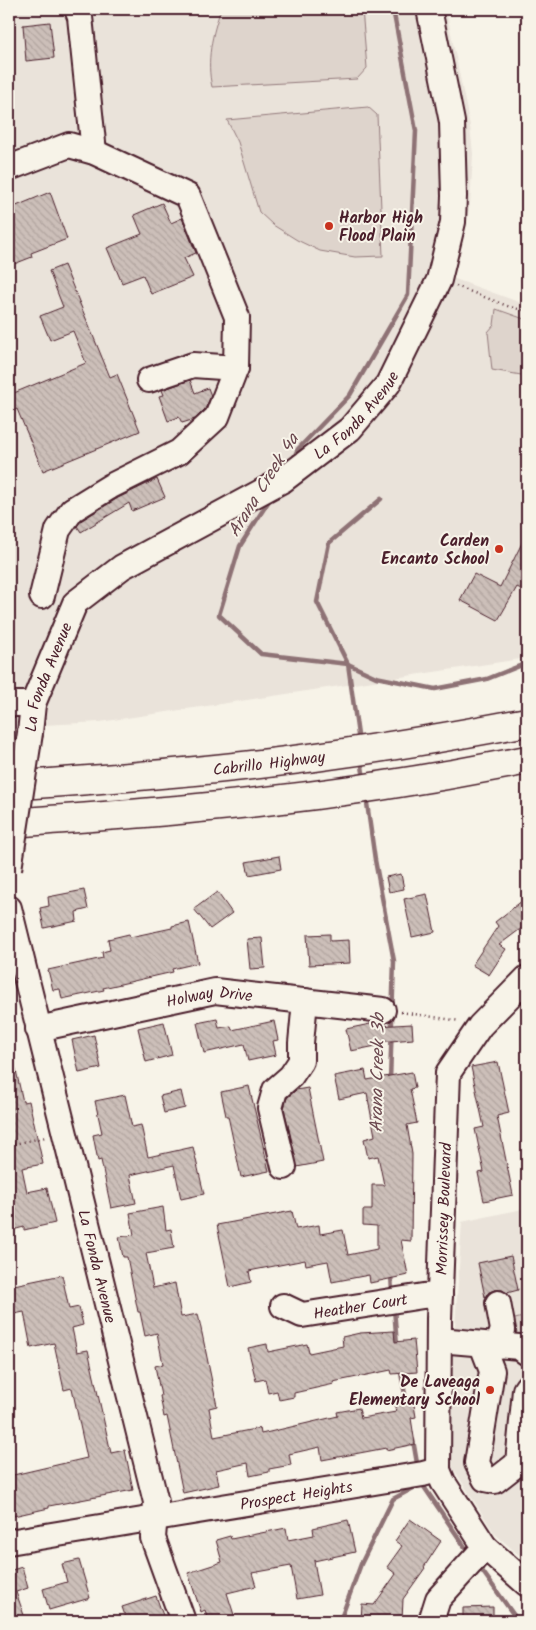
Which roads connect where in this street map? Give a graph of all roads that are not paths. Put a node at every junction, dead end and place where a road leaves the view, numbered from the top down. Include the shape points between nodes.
1 (77, 9) edge
2 (429, 9) edge
3 (94, 152) junction
4 (9, 168) edge
5 (236, 368) junction
6 (149, 380) dead end
7 (42, 596) dead end
8 (9, 704) edge
9 (33, 704) junction
10 (527, 722) edge
11 (527, 760) edge
12 (9, 786) edge
13 (9, 823) edge
14 (9, 869) edge
15 (9, 908) edge
16 (527, 978) edge
17 (305, 1001) junction
18 (383, 1010) road end
19 (38, 1029) junction
20 (284, 1167) dead end
21 (440, 1295) junction
22 (498, 1303) dead end
23 (283, 1306) dead end
24 (439, 1340) junction
25 (489, 1345) junction
26 (527, 1353) edge
27 (527, 1387) edge
28 (523, 1463) edge
29 (438, 1470) junction
30 (155, 1518) junction
31 (9, 1542) edge
32 (485, 1547) junction
33 (527, 1584) edge
34 (184, 1621) edge
35 (431, 1621) edge

1 - 3 street
2 - 9 street, La Fonda Avenue via 452,122 453,222 438,280 388,384 350,429 283,480 122,567 75,603
3 - 4 street via 69,144
3 - 5 street via 188,196 237,317
5 - 6 street via 193,366
5 - 7 street via 217,417 179,452 111,486 72,510 58,530
8 - 9 street
9 - 14 street, La Fonda Avenue, bridge
10 - 12 highway, Cabrillo Highway via 280,762
11 - 13 highway via 409,782 276,800
15 - 19 street, La Fonda Avenue
16 - 21 street, Morrissey Boulevard via 480,1026 448,1074
17 - 18 street, Holway Drive
17 - 19 street, Holway Drive via 215,991
17 - 20 street via 301,1061 291,1076 275,1090 270,1108
19 - 30 street, La Fonda Avenue via 156,1502
21 - 23 street, Heather Court via 302,1315
21 - 24 street, Morrissey Boulevard
22 - 25 street via 503,1330
24 - 25 street
24 - 29 street, Morrissey Boulevard
25 - 26 street via 519,1347
25 - 28 street via 492,1371 477,1463 485,1479 495,1481
27 - 28 street
29 - 30 street, Prospect Heights
29 - 32 street
30 - 31 street, Prospect Heights
30 - 34 street, La Fonda Avenue via 153,1538
32 - 33 street
32 - 35 street via 438,1599

